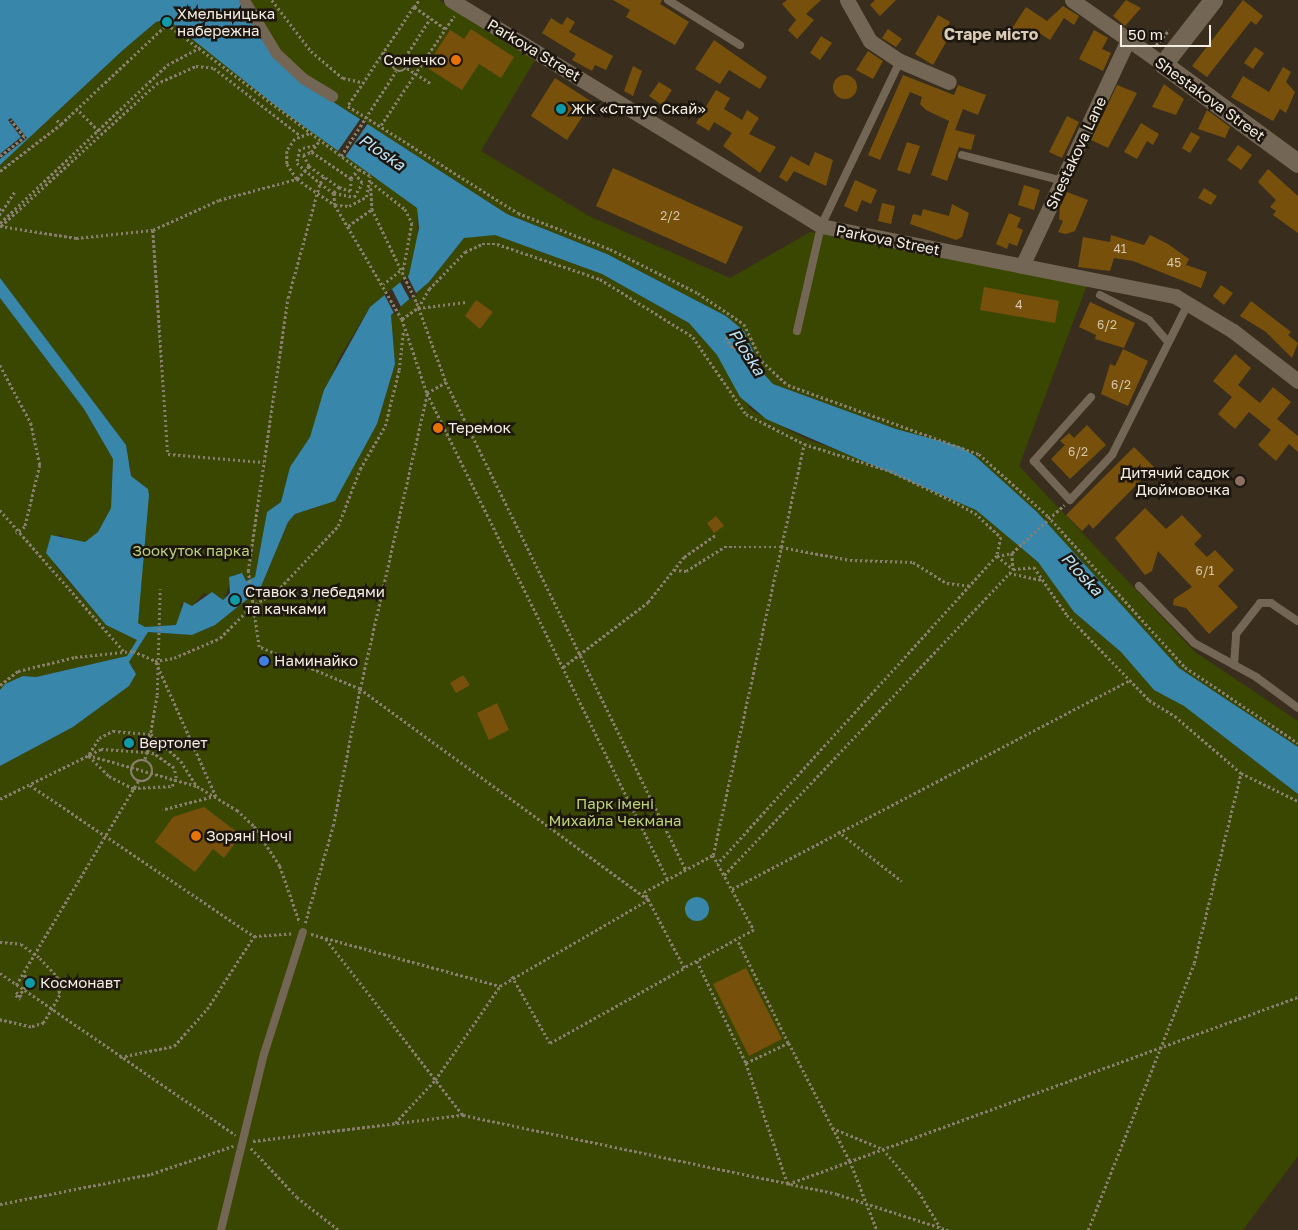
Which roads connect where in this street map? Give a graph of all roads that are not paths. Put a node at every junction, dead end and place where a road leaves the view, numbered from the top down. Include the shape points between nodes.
1 (244, 0) edge
2 (451, 0) edge
3 (668, 0) edge
4 (847, 0) edge
5 (1072, 0) edge
6 (1213, 0) edge
7 (1128, 40) junction
8 (740, 45) dead end
9 (900, 61) junction
10 (1163, 64) junction
11 (949, 82) dead end
12 (332, 96) dead end
13 (962, 155) dead end
14 (1298, 163) edge
15 (1063, 182) junction
16 (821, 226) junction
17 (1022, 266) junction
18 (1100, 296) dead end
19 (1188, 304) junction
20 (797, 331) dead end
21 (1168, 342) junction
22 (1298, 381) edge
23 (1091, 398) dead end
24 (1139, 586) dead end
25 (1298, 620) edge
26 (1234, 665) junction
27 (1298, 708) edge
28 (303, 932) road end
29 (221, 1230) edge

1 - 12 street via 276,53 304,79
2 - 16 street, Parkova Street
3 - 8 lane
4 - 9 street via 870,41
5 - 7 street, Shestakova Street
6 - 10 street
7 - 10 street, Shestakova Street
7 - 15 street, Shestakova Lane
9 - 11 street
9 - 16 lane
10 - 14 street, Shestakova Street
13 - 15 lane
15 - 17 street, Shestakova Lane
16 - 17 street, Parkova Street
16 - 20 lane
17 - 19 street, Parkova Street via 1147,290
18 - 21 lane via 1149,320
19 - 21 lane
19 - 22 street, Parkova Street
21 - 23 lane via 1112,455 1070,500 1034,461
24 - 26 lane via 1194,643
25 - 26 lane via 1271,603 1260,603 1236,634
26 - 27 lane
28 - 29 lane via 264,1054

